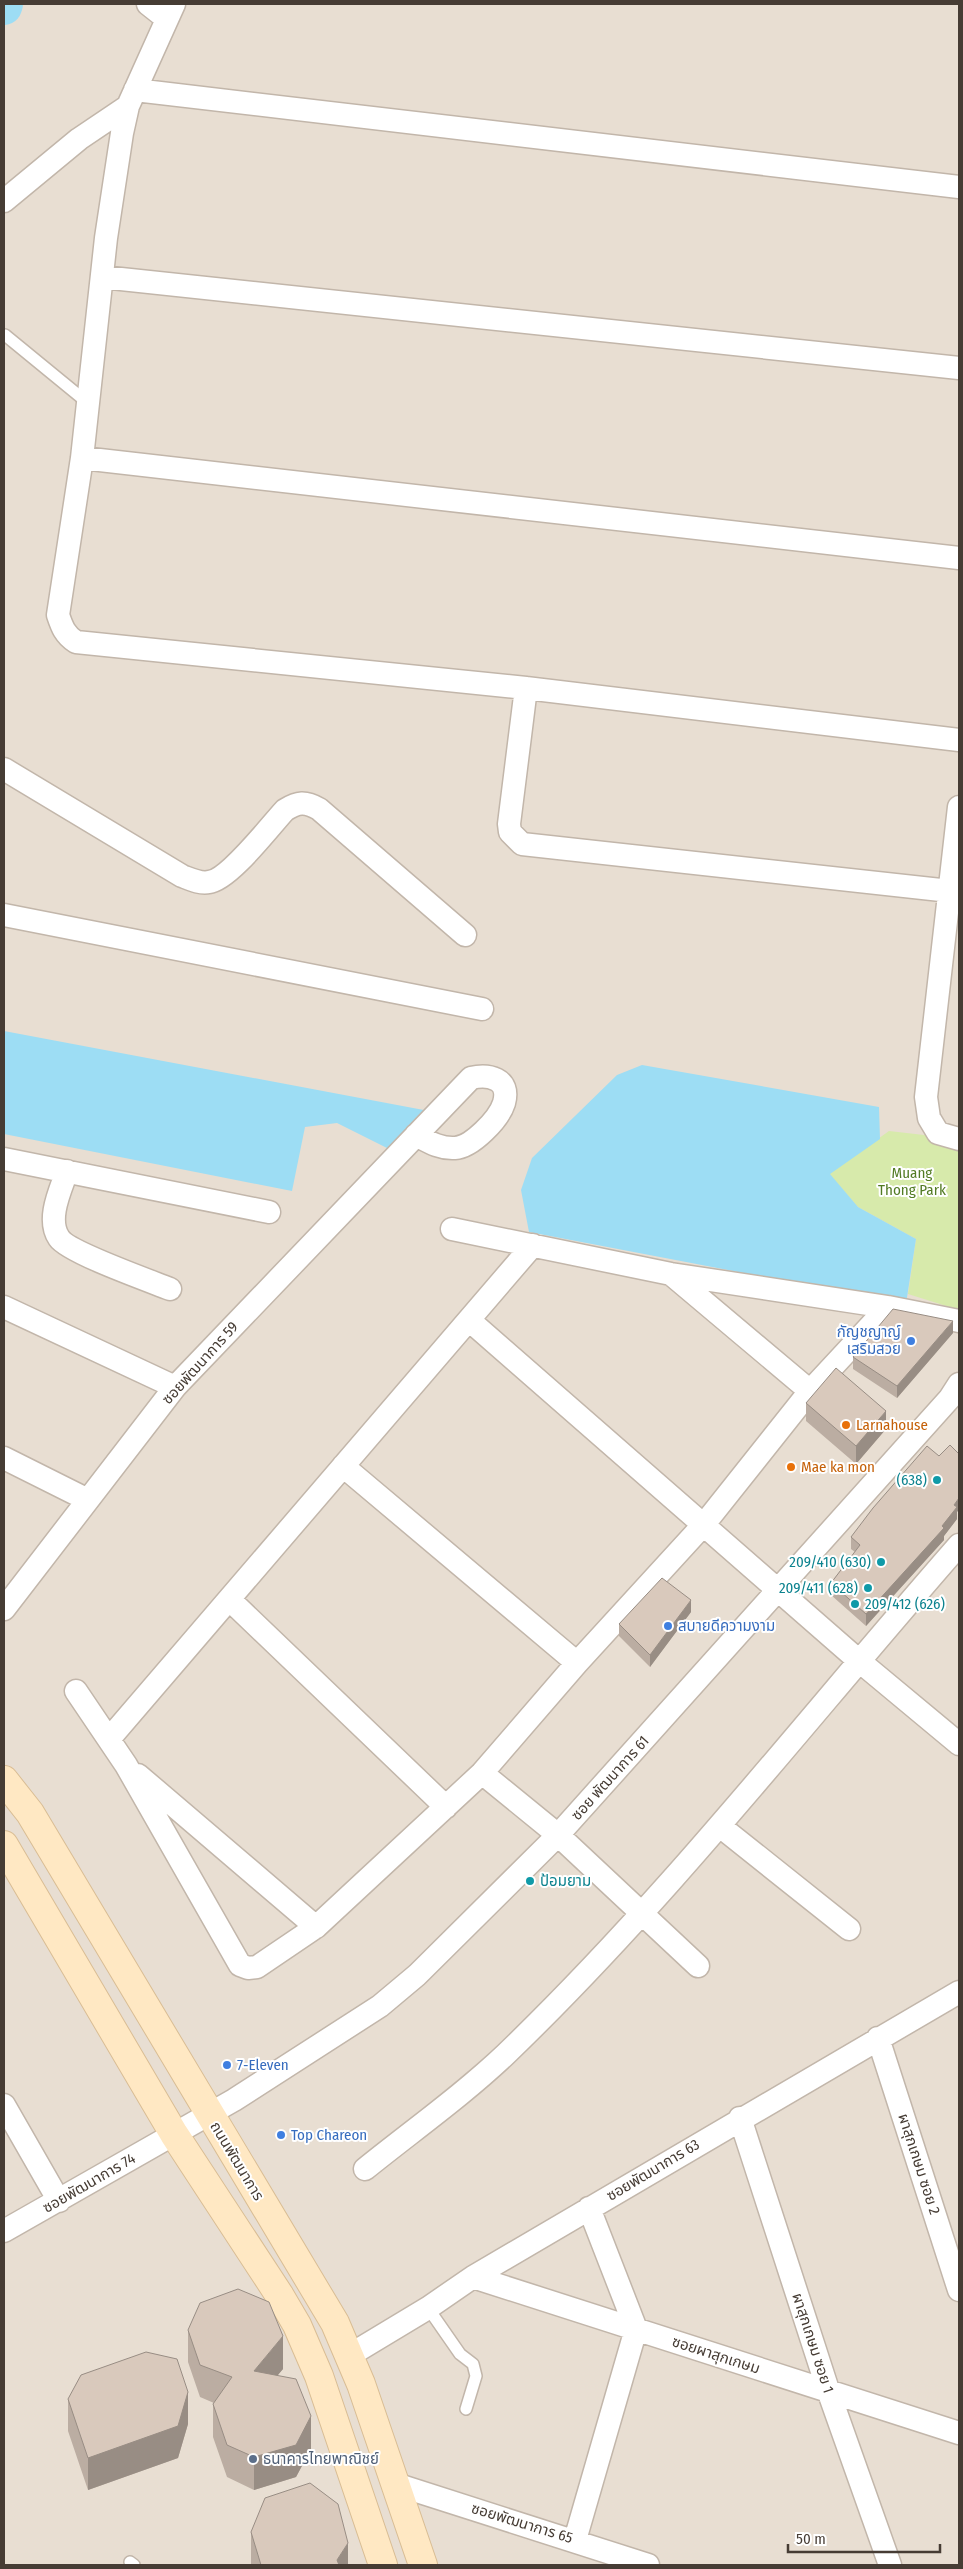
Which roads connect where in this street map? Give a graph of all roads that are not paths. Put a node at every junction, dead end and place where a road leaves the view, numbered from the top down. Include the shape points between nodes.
1 (148, 4) edge
2 (170, 12) edge
3 (132, 98) junction
4 (959, 186) edge
5 (4, 201) edge
6 (102, 277) junction
7 (4, 336) edge
8 (959, 368) edge
9 (88, 402) junction
10 (82, 458) junction
11 (959, 558) edge
12 (526, 688) junction
13 (959, 740) edge
14 (4, 769) edge
15 (959, 807) edge
16 (950, 891) junction
17 (4, 915) edge
18 (465, 935) dead end
19 (482, 1009) dead end
20 (416, 1135) dead end
21 (959, 1139) edge
22 (4, 1159) edge
23 (67, 1171) junction
24 (269, 1212) dead end
25 (452, 1229) dead end
26 (533, 1245) junction
27 (670, 1274) junction
28 (170, 1289) dead end
29 (4, 1307) edge
30 (888, 1307) junction
31 (469, 1320) junction
32 (959, 1321) edge
33 (959, 1384) edge
34 (175, 1387) junction
35 (810, 1391) junction
36 (4, 1458) edge
37 (343, 1466) junction
38 (88, 1500) junction
39 (704, 1523) junction
40 (959, 1545) edge
41 (779, 1589) junction
42 (230, 1600) junction
43 (6, 1602) edge
44 (858, 1660) junction
45 (577, 1663) junction
46 (76, 1691) dead end
47 (109, 1739) junction
48 (959, 1744) edge
49 (126, 1765) junction
50 (482, 1772) junction
51 (4, 1780) edge
52 (446, 1807) junction
53 (721, 1827) junction
54 (558, 1835) junction
55 (8, 1863) edge
56 (642, 1913) junction
57 (316, 1927) junction
58 (848, 1929) dead end
59 (698, 1966) dead end
60 (959, 1992) edge
61 (878, 2038) junction
62 (4, 2105) edge
63 (208, 2114) junction
64 (740, 2118) junction
65 (174, 2134) junction
66 (365, 2169) dead end
67 (59, 2201) junction
68 (588, 2208) junction
69 (4, 2230) edge
70 (472, 2277) junction
71 (959, 2290) edge
72 (428, 2308) junction
73 (636, 2329) junction
74 (350, 2355) junction
75 (829, 2393) junction
76 (466, 2409) dead end
77 (959, 2433) edge
78 (395, 2484) junction
79 (575, 2540) junction
80 (383, 2565) edge
81 (423, 2565) edge
82 (648, 2565) edge
83 (890, 2565) edge

1 - 2 street
2 - 3 street
3 - 4 street
3 - 5 street
3 - 6 street via 118,161
6 - 8 street
6 - 9 street
7 - 9 lane
9 - 10 street
10 - 11 street
10 - 12 street via 58,615 68,637 76,642
12 - 13 street
12 - 16 street via 509,824 510,832 522,844
14 - 18 street via 182,876 196,881 209,882 218,878 235,866 285,810 296,803 307,803 319,809
15 - 16 street
16 - 21 street via 926,1097 929,1118 938,1133
17 - 19 street
20 - 34 street, ซอยพัฒนาการ 59
22 - 23 street
23 - 24 street
23 - 28 street via 56,1204 54,1223 59,1238 74,1249
25 - 26 street
26 - 27 street
26 - 31 street
27 - 30 street
27 - 35 street
29 - 34 street
30 - 32 street
30 - 35 street
31 - 37 street
31 - 39 street
33 - 41 street, ซอย พัฒนาการ 61
34 - 38 street, ซอยพัฒนาการ 59
35 - 39 street
36 - 38 street
37 - 42 street
37 - 45 street
38 - 43 street, ซอยพัฒนาการ 59
39 - 41 street
39 - 45 street
40 - 44 street
41 - 44 street
41 - 54 street, ซอย พัฒนาการ 61
42 - 47 street
42 - 52 street
44 - 48 street
44 - 53 street
45 - 50 street
46 - 47 street
47 - 49 street
49 - 57 street
49 - 57 street via 240,1965 257,1967
50 - 52 street
50 - 54 street
51 - 63 main road, ถนนพัฒนาการ via 30,1813
52 - 57 street
53 - 56 street
53 - 58 street
54 - 56 street
54 - 63 street, ซอย พัฒนาการ 61 via 417,1976 380,2006
55 - 65 main road
56 - 59 street
56 - 66 street via 506,2054
60 - 61 street, ซอยพัฒนาการ 63
61 - 64 street, ซอยพัฒนาการ 63
61 - 71 street, ผาสุกเกษม ซอย 2
62 - 67 street
63 - 65 street, ซอยพัฒนาการ 74
63 - 74 main road, ถนนพัฒนาการ via 325,2307
64 - 68 street, ซอยพัฒนาการ 63
64 - 75 street, ผาสุกเกษม ซอย 1
65 - 67 street, ซอยพัฒนาการ 74
65 - 80 main road via 296,2325 319,2376
67 - 69 street, ซอยพัฒนาการ 74
68 - 70 street, ซอยพัฒนาการ 63
68 - 73 street
70 - 72 street, ซอยพัฒนาการ 63
70 - 73 street, ซอยผาสุกเกษม
72 - 74 street, ซอยพัฒนาการ 63
72 - 76 lane via 460,2354 473,2364 476,2376
73 - 75 street, ซอยผาสุกเกษม
73 - 79 street
74 - 78 main road, ถนนพัฒนาการ
75 - 77 street, ซอยผาสุกเกษม
75 - 83 street, ผาสุกเกษม ซอย 1
78 - 79 street, ซอยพัฒนาการ 65
78 - 81 main road, ถนนพัฒนาการ
79 - 82 street, ซอยพัฒนาการ 65

